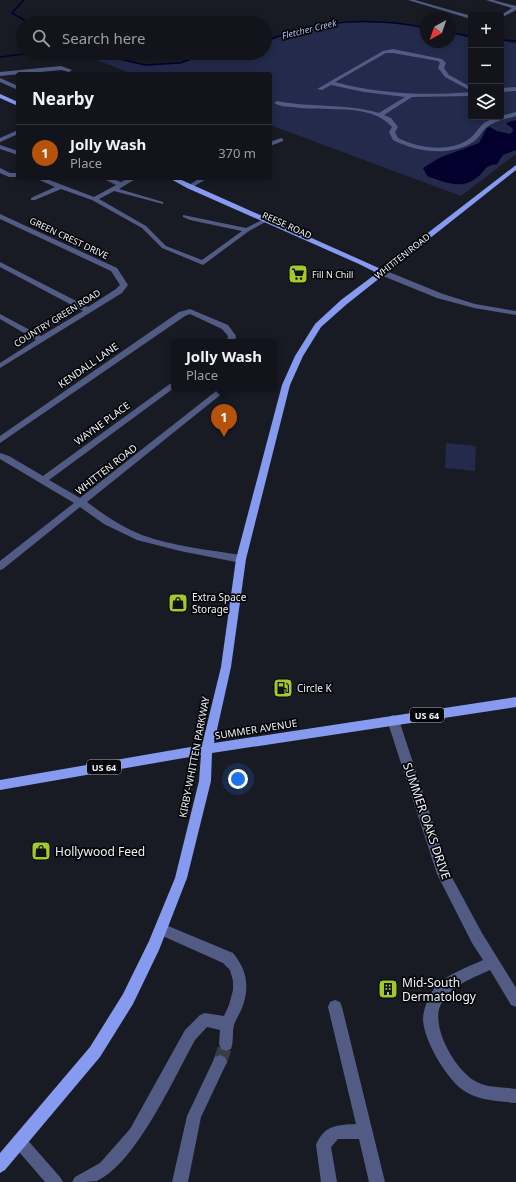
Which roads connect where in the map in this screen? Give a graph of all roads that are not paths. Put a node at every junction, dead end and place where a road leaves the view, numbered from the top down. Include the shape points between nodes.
1 (410, 0) edge
2 (488, 0) edge
3 (422, 1) edge
4 (516, 8) edge
5 (504, 15) edge
6 (468, 17) edge
7 (16, 72) edge
8 (20, 72) edge
9 (63, 72) edge
10 (0, 74) edge
11 (1, 81) edge
12 (331, 83) junction
13 (16, 87) edge
14 (468, 88) edge
15 (320, 89) dead end
16 (516, 89) edge
17 (504, 90) edge
18 (0, 91) edge
19 (468, 94) edge
20 (412, 95) junction
21 (0, 96) edge
22 (16, 98) edge
23 (16, 103) edge
24 (277, 103) dead end
25 (516, 114) edge
26 (379, 115) junction
27 (16, 133) edge
28 (0, 140) edge
29 (281, 140) dead end
30 (272, 143) edge
31 (0, 147) edge
32 (16, 152) edge
33 (516, 167) edge
34 (0, 170) edge
35 (16, 175) edge
36 (44, 180) edge
37 (110, 180) edge
38 (130, 180) edge
39 (176, 180) edge
40 (201, 180) edge
41 (121, 185) junction
42 (62, 186) junction
43 (189, 187) junction
44 (113, 189) junction
45 (94, 199) junction
46 (33, 200) dead end
47 (161, 203) dead end
48 (0, 216) edge
49 (185, 216) dead end
50 (263, 221) junction
51 (247, 230) junction
52 (0, 264) edge
53 (381, 272) junction
54 (124, 285) joint
55 (87, 310) junction
56 (516, 313) edge
57 (0, 316) edge
58 (231, 339) edge
59 (42, 340) junction
60 (298, 356) joint
61 (0, 366) edge
62 (171, 386) edge
63 (221, 391) edge
64 (0, 440) edge
65 (0, 456) edge
66 (43, 480) junction
67 (81, 503) junction
68 (242, 559) junction
69 (0, 566) edge
70 (516, 702) edge
71 (393, 720) junction
72 (207, 749) junction
73 (0, 785) edge
74 (160, 929) junction
75 (493, 962) junction
76 (516, 1000) edge
77 (335, 1007) dead end
78 (227, 1024) junction
79 (226, 1044) tunnel mouth
80 (220, 1062) tunnel mouth
81 (516, 1096) edge
82 (365, 1131) junction
83 (19, 1141) junction
84 (0, 1165) edge
85 (55, 1182) edge
86 (80, 1182) edge
87 (180, 1182) edge
88 (329, 1182) edge
89 (377, 1182) edge

1 - 3 street
2 - 4 street
3 - 6 street
4 - 5 street
7 - 10 street
8 - 9 street via 71,69
11 - 13 street
12 - 14 street via 385,52 393,51 440,60 443,63 441,68 447,76
12 - 15 street
12 - 20 street via 360,90
16 - 17 street
18 - 22 main road
19 - 20 street via 440,97
20 - 26 street
21 - 23 main road
24 - 26 street via 345,108
25 - 26 street via 488,123 471,141 446,149 407,145 395,139 392,132 395,127 393,123
27 - 28 street
29 - 30 street
31 - 32 street
33 - 53 main road, WHITTEN ROAD
34 - 35 street via 9,175
36 - 42 street
37 - 41 street
38 - 41 street
39 - 43 main road, REESE ROAD
40 - 43 street
41 - 44 street
42 - 45 street
42 - 46 street
43 - 50 main road, REESE ROAD via 197,196
44 - 45 street
44 - 47 street
45 - 51 street via 144,227 164,247 203,263
48 - 54 street, GREEN CREST DRIVE via 114,270
49 - 51 street
50 - 51 street
50 - 53 main road, REESE ROAD via 355,266
52 - 55 street
53 - 56 street, REESE ROAD via 440,296 474,306
53 - 60 main road, WHITTEN ROAD via 318,326
54 - 55 street, COUNTRY GREEN ROAD via 119,291
55 - 59 street, COUNTRY GREEN ROAD
57 - 59 street
58 - 64 street, KENDALL LANE via 225,327 190,311 182,314
59 - 61 street, COUNTRY GREEN ROAD
60 - 68 main road, KIRBY-WHITTEN PARKWAY via 286,385
62 - 66 street, WAYNE PLACE
63 - 67 street, WHITTEN ROAD
65 - 66 street
66 - 67 street
67 - 68 street via 107,522 140,538
67 - 69 street, WHITTEN ROAD
68 - 72 main road, KIRBY-WHITTEN PARKWAY via 226,667
70 - 71 main road, SUMMER AVENUE / US 64
71 - 72 main road, SUMMER AVENUE / US 64
71 - 75 street, SUMMER OAKS DRIVE via 444,874 465,917
72 - 73 main road, SUMMER AVENUE / US 64
72 - 74 main road, KIRBY-WHITTEN PARKWAY via 205,781 180,878
74 - 78 street via 228,958 236,966 241,979 238,1004
74 - 83 main road, KIRBY-WHITTEN PARKWAY via 128,999 95,1052
75 - 76 street, SUMMER OAKS DRIVE
75 - 81 street via 442,990 433,1004 430,1021 452,1069 463,1083 479,1091
77 - 82 street
78 - 79 street
78 - 86 street via 204,1020 190,1035 135,1134 106,1168
80 - 87 street via 194,1116
82 - 88 street via 335,1132 323,1145
82 - 89 street
83 - 84 main road, KIRBY-WHITTEN PARKWAY
83 - 85 street

